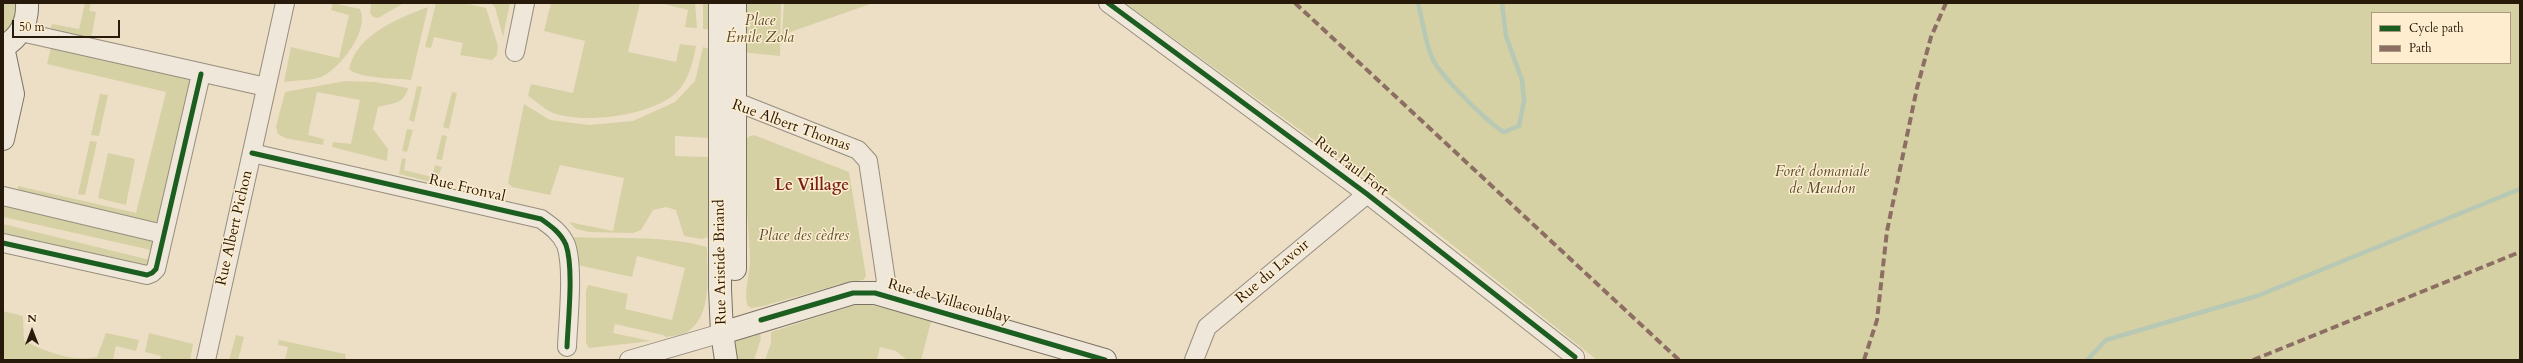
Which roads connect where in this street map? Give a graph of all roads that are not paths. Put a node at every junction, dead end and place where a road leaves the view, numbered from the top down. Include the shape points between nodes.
1 (27, 3) edge
2 (285, 3) edge
3 (525, 3) edge
4 (720, 3) edge
5 (735, 3) edge
6 (1108, 3) edge
7 (21, 32) junction
8 (3, 47) edge
9 (515, 52) dead end
10 (201, 74) junction
11 (266, 87) junction
12 (727, 102) junction
13 (3, 139) edge
14 (252, 153) junction
15 (1367, 194) junction
16 (3, 196) edge
17 (163, 234) junction
18 (3, 243) edge
19 (882, 294) junction
20 (722, 333) junction
21 (567, 347) dead end
22 (1083, 357) edge
23 (1575, 357) dead end
24 (206, 360) edge
25 (629, 360) edge
26 (726, 360) edge
27 (1105, 360) edge
28 (1194, 360) edge

1 - 7 street via 25,23
2 - 11 street, Rue Albert Pichon
3 - 9 street
4 - 12 street, Rue Aristide Briand
5 - 12 street, Rue Aristide Briand
6 - 15 street, Rue Paul Fort
7 - 8 street
7 - 10 street
8 - 13 street via 13,94
10 - 11 street
10 - 17 street
11 - 14 street, Rue Albert Pichon
12 - 19 street, Rue Albert Thomas via 858,150 868,161 886,281
12 - 20 street, Rue Aristide Briand via 734,290
14 - 21 street, Rue Fronval via 541,219 557,230 566,245 569,260
14 - 24 street, Rue Albert Pichon
15 - 23 street, Rue Paul Fort
15 - 28 street, Rue du Lavoir via 1207,327
16 - 17 street
17 - 18 street via 156,269 147,275
19 - 20 street, Rue de Villacoublay via 854,293
19 - 22 street, Rue de Villacoublay
20 - 25 street
20 - 26 street
22 - 27 street, Rue de Villacoublay

